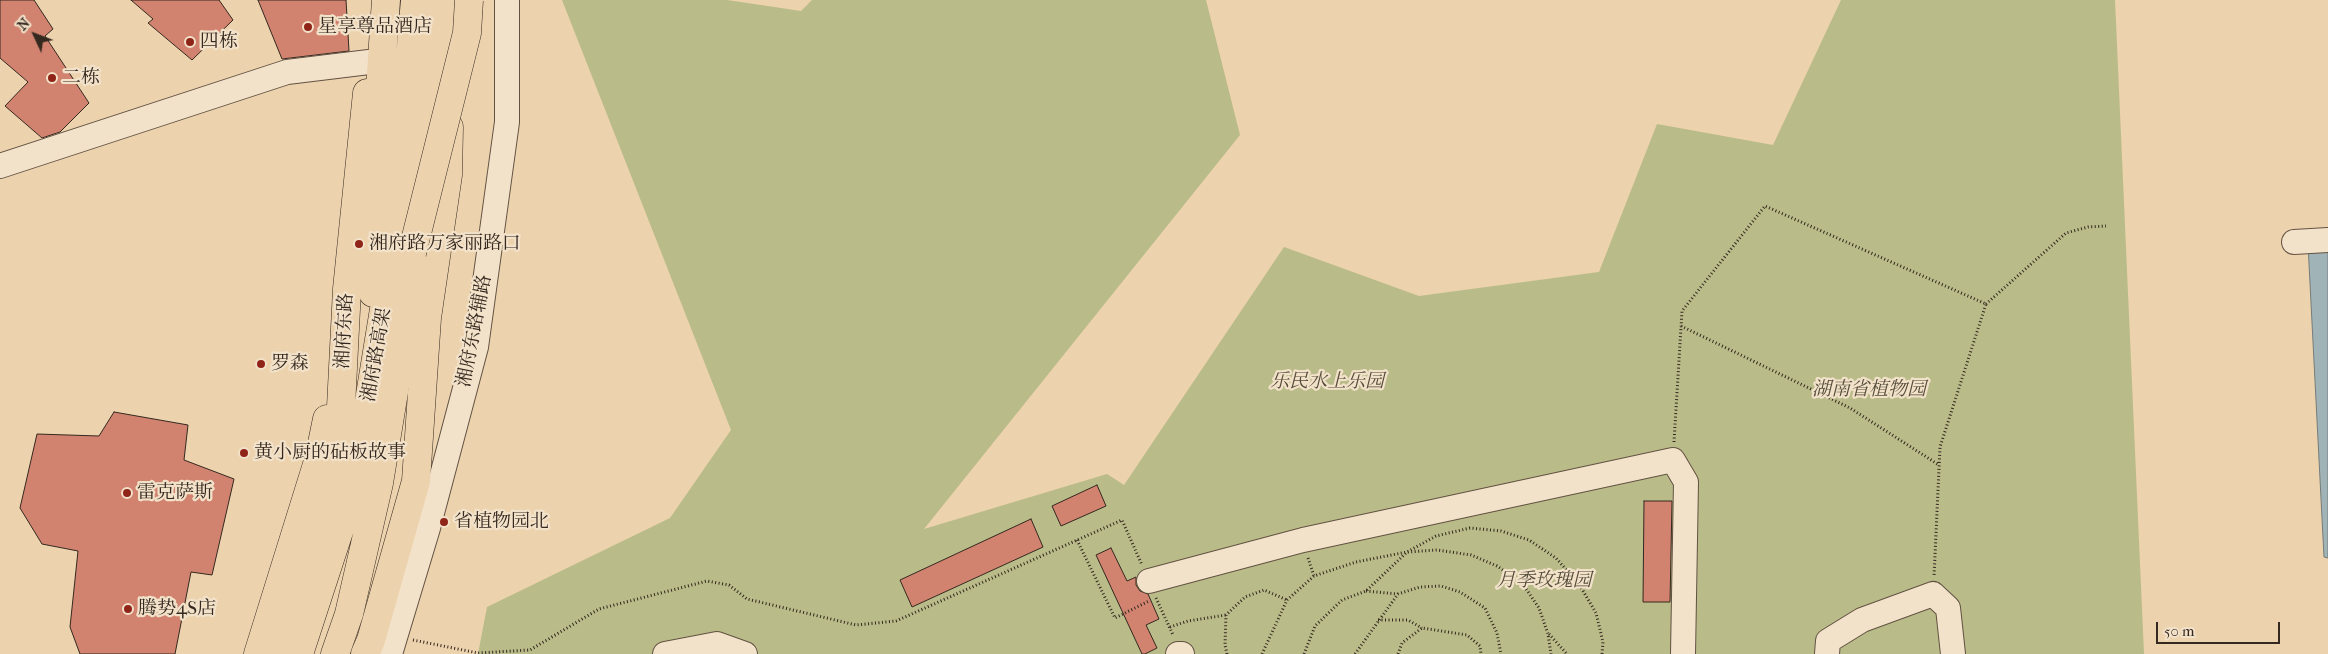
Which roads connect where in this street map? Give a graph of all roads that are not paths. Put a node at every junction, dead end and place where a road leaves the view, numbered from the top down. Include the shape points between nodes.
1 (415, 0) edge
2 (435, 0) edge
3 (454, 0) edge
4 (469, 0) edge
5 (507, 0) edge
6 (377, 1) edge
7 (420, 51) junction
8 (369, 62) junction
9 (0, 166) edge
10 (2328, 240) edge
11 (2294, 242) dead end
12 (412, 252) junction
13 (347, 289) junction
14 (369, 401) junction
15 (1153, 589) road end
16 (386, 650) edge
17 (258, 654) edge
18 (278, 654) edge
19 (299, 654) edge
20 (335, 654) edge
21 (665, 654) edge
22 (745, 654) edge
23 (1683, 654) edge
24 (1827, 654) edge
25 (1952, 654) edge

1 - 7 main road
2 - 7 main road
3 - 16 main road via 448,174 427,318 416,481 374,631
4 - 12 main road, bridge via 467,33
5 - 16 street, 湘府东路辅路 via 507,122 476,347 428,528
6 - 8 main road, 湘府东路
6 - 14 main road via 378,117
7 - 12 main road, 湘府路高架, bridge
7 - 14 main road, 湘府路高架 via 394,254
8 - 9 street via 287,72
8 - 13 main road, 湘府东路
10 - 11 street
12 - 20 main road, 湘府路高架 via 407,313 380,483 349,614
13 - 17 main road via 335,377 319,458
13 - 18 main road, 湘府东路 via 338,466 299,598
14 - 19 main road, 湘府路高架 via 345,513
15 - 23 street via 1302,540 1673,460 1686,482
21 - 22 street via 717,644
24 - 25 street via 1828,641 1862,620 1933,594 1948,608

